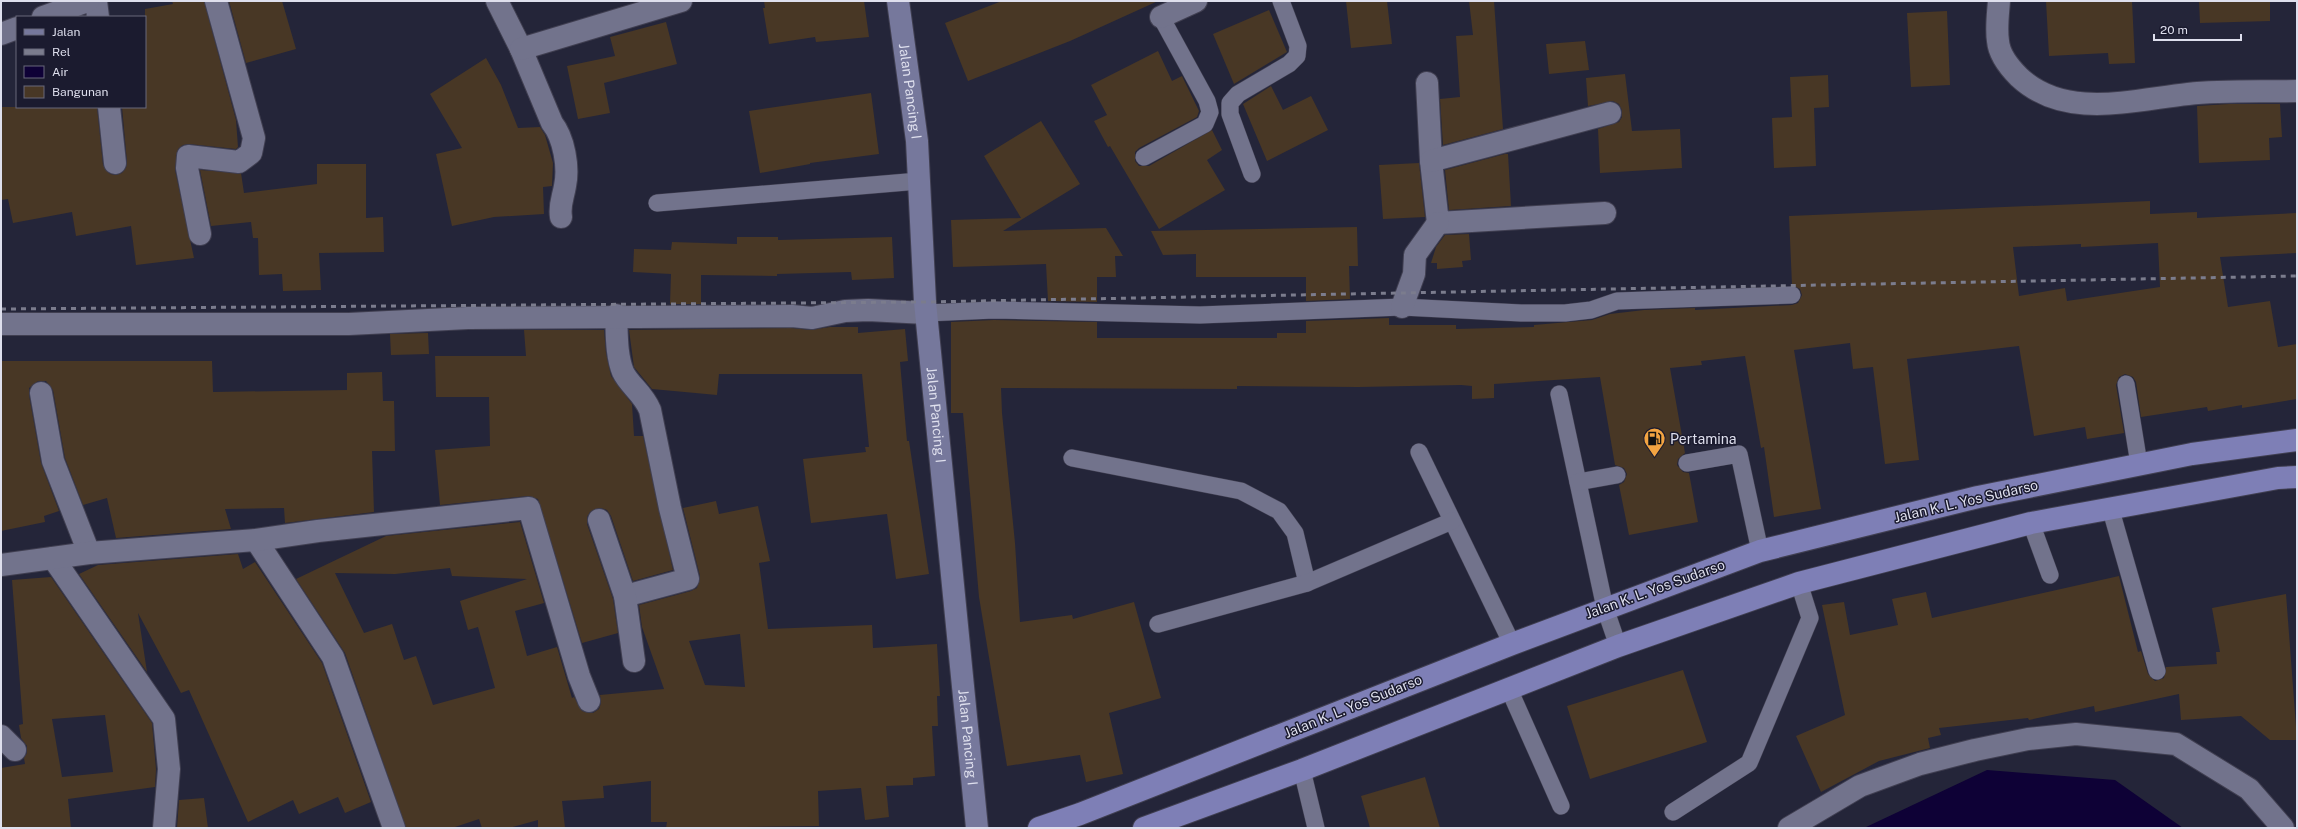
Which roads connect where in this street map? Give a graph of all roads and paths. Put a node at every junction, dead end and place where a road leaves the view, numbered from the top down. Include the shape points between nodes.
1 (88, 1) edge
2 (96, 1) edge
3 (216, 1) edge
4 (497, 1) edge
5 (681, 1) edge
6 (899, 1) edge
7 (1196, 1) edge
8 (1281, 1) edge
9 (1999, 1) edge
10 (46, 16) edge
11 (98, 16) edge
12 (1161, 17) joint
13 (16, 28) edge
14 (1, 34) edge
15 (521, 49) junction
16 (1427, 83) dead end
17 (2297, 91) edge
18 (109, 108) edge
19 (1610, 113) dead end
20 (1144, 157) dead end
21 (1431, 161) junction
22 (115, 163) dead end
23 (1252, 174) dead end
24 (919, 181) junction
25 (657, 203) dead end
26 (1605, 213) dead end
27 (561, 217) dead end
28 (1438, 223) junction
29 (200, 234) dead end
30 (1792, 295) dead end
31 (1402, 307) junction
32 (926, 313) junction
33 (616, 316) junction
34 (1, 324) edge
35 (2126, 384) dead end
36 (41, 394) dead end
37 (1559, 394) dead end
38 (2297, 440) edge
39 (1419, 452) dead end
40 (1072, 458) dead end
41 (1687, 463) dead end
42 (2140, 464) junction
43 (1617, 475) dead end
44 (2297, 477) edge
45 (1578, 482) junction
46 (2110, 507) junction
47 (599, 520) dead end
48 (1452, 521) junction
49 (2031, 523) junction
50 (256, 540) junction
51 (1760, 550) junction
52 (89, 553) junction
53 (53, 558) junction
54 (1, 565) edge
55 (2050, 575) dead end
56 (1307, 583) junction
57 (1800, 583) junction
58 (624, 596) junction
59 (1605, 608) junction
60 (1158, 624) dead end
61 (1512, 644) junction
62 (1618, 646) junction
63 (634, 661) dead end
64 (2157, 671) dead end
65 (1509, 689) junction
66 (589, 701) dead end
67 (1302, 770) junction
68 (1561, 806) dead end
69 (1674, 812) dead end
70 (164, 828) edge
71 (394, 828) edge
72 (977, 828) edge
73 (1039, 828) edge
74 (1144, 828) edge
75 (1316, 828) edge
76 (1789, 828) edge
77 (2283, 828) edge

1 - 10 street
2 - 11 street
3 - 29 street via 254,138 251,153 239,162 188,156 187,168
4 - 15 street
5 - 15 street
6 - 24 main road, Jalan Pancing I via 917,141
7 - 12 street
8 - 23 lane via 1298,46 1297,56 1289,64 1238,94 1230,103 1230,114
9 - 17 street via 1998,41 2003,57 2023,81 2055,99 2087,105 2189,94
12 - 20 lane via 1207,101 1210,112 1205,124
13 - 14 street
15 - 27 street via 535,87 559,132 566,164 565,185 559,207
16 - 21 street
18 - 22 street
19 - 21 street
21 - 28 street
24 - 25 lane
24 - 32 main road, Jalan Pancing I
26 - 28 street
28 - 31 street via 1415,255 1414,274
30 - 31 lane via 1617,301 1591,310 1565,313
31 - 32 lane via 1192,315 994,310
32 - 33 street via 845,311 812,318
32 - 72 main road, Jalan Pancing I
33 - 34 street via 468,318 349,324
33 - 58 street via 619,358 623,372 646,399 650,410 688,579
35 - 42 lane
36 - 52 street via 53,460
37 - 45 lane
38 - 42 highway, Jalan K. L. Yos Sudarso via 2192,454
39 - 48 lane
40 - 56 lane via 1242,491 1279,511 1295,533
41 - 51 lane via 1739,454
42 - 51 highway, Jalan K. L. Yos Sudarso via 1978,496
43 - 45 lane
44 - 46 highway via 2278,478
45 - 59 lane
46 - 49 highway
46 - 64 lane
47 - 58 street
48 - 56 lane
48 - 61 lane
49 - 55 lane
49 - 57 highway
50 - 52 street
50 - 66 street via 318,530 529,508 579,676
50 - 71 street via 333,657
51 - 59 highway, Jalan K. L. Yos Sudarso
52 - 53 street
53 - 54 street
53 - 70 street via 164,719 169,769
56 - 60 lane
57 - 62 highway
57 - 69 lane via 1810,618 1749,763
58 - 63 street
59 - 61 highway, Jalan K. L. Yos Sudarso
59 - 62 lane
61 - 73 highway, Jalan K. L. Yos Sudarso
62 - 65 highway
65 - 67 highway
65 - 68 lane
67 - 74 highway
67 - 75 lane
76 - 77 street via 1860,786 1920,764 2028,739 2076,734 2176,744 2249,789

